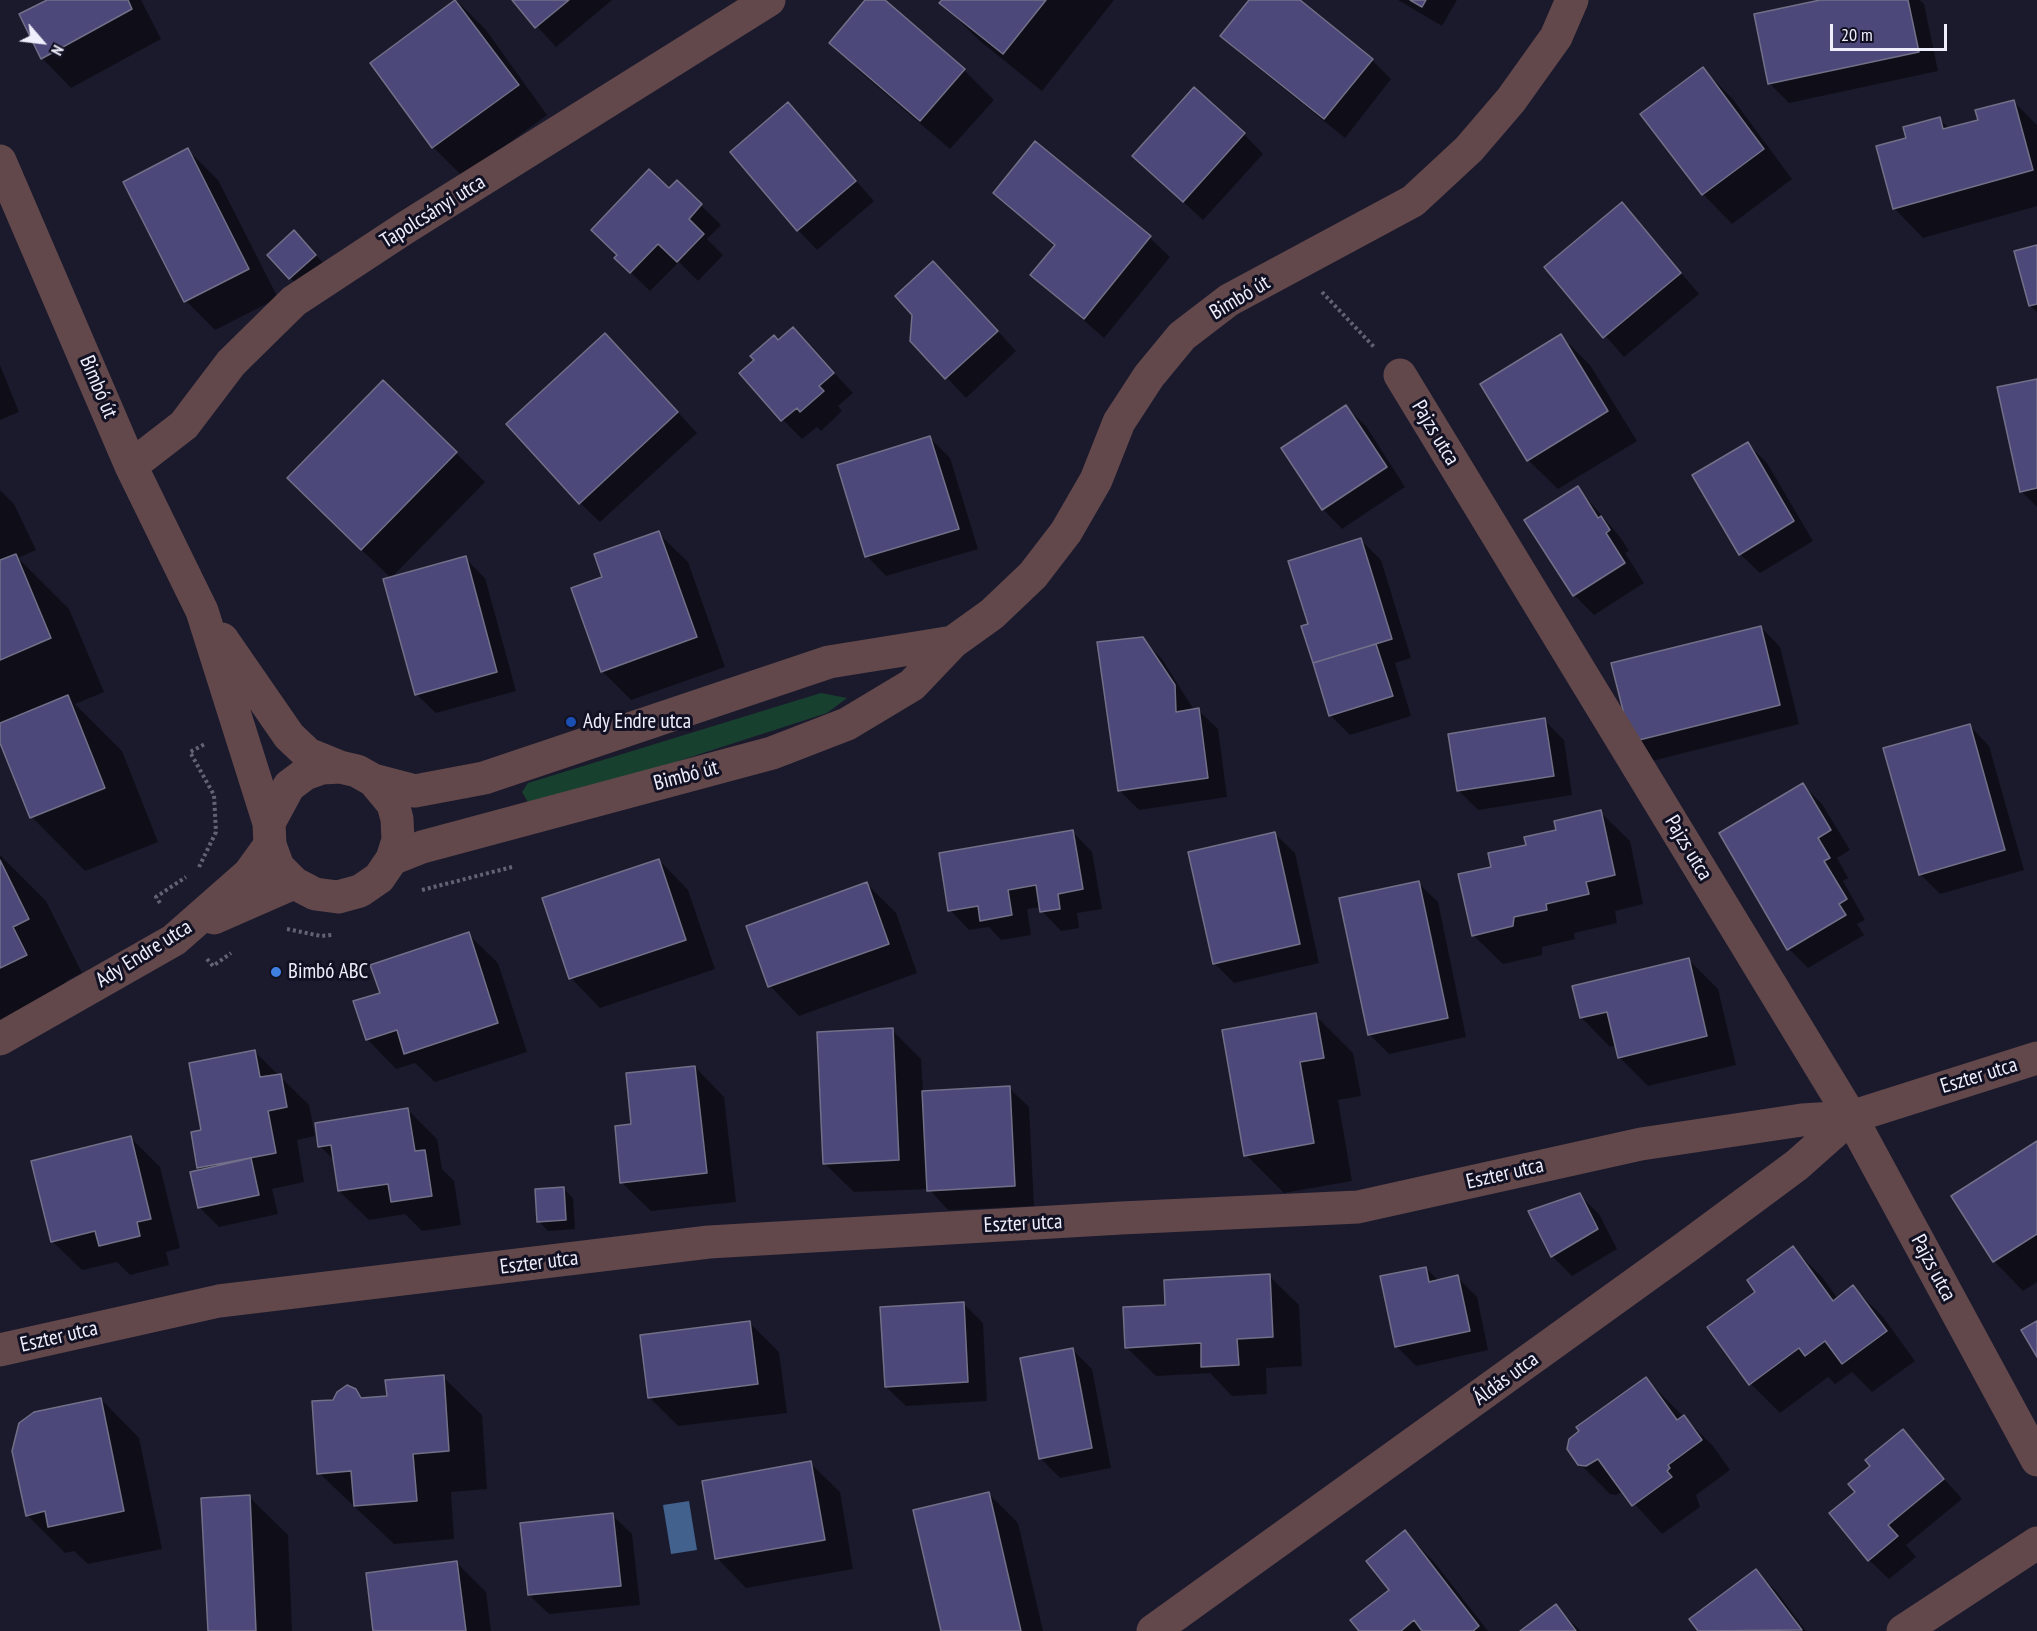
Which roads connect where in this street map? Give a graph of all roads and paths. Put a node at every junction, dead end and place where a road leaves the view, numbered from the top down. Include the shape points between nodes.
1 (769, 0) edge
2 (1572, 0) edge
3 (0, 161) edge
4 (1297, 266) junction
5 (1400, 375) joint
6 (131, 466) junction
7 (202, 611) junction
8 (953, 642) junction
9 (239, 724) junction
10 (340, 767) junction
11 (373, 780) junction
12 (269, 834) junction
13 (392, 859) junction
14 (294, 883) junction
15 (185, 931) junction
16 (0, 1039) edge
17 (2037, 1058) edge
18 (1851, 1117) junction
19 (0, 1350) edge
20 (2037, 1460) edge
21 (2037, 1544) edge
22 (1153, 1631) edge
23 (1903, 1631) edge

1 - 6 street, Tapolcsányi utca via 294,302 231,363 184,425
2 - 4 street, Bimbó út via 1556,38 1469,149 1413,201
3 - 6 street, Bimbó út
4 - 5 path
4 - 8 street, Bimbó út via 1229,300 1182,336 1119,422 1096,480 1066,532 1033,575 992,614
5 - 18 street, Pajzs utca
6 - 7 street, Bimbó út
7 - 9 street, Bimbó út
7 - 10 street, Bimbó út via 289,736 308,754
8 - 11 street, Bimbó út via 829,662 484,778 415,791
8 - 13 street, Bimbó út via 912,686 837,729 772,753 422,847
9 - 12 street, Bimbó út
9 - 15 path via 190,753 214,795 216,832 198,868 156,897
10 - 11 street, Bimbó út
10 - 12 street, Bimbó út via 305,774 289,786
11 - 13 street, Bimbó út via 393,804 397,819 398,840
12 - 14 street, Bimbó út via 278,867
12 - 15 street, Ady Endre utca via 249,874
13 - 14 street, Bimbó út via 379,878 360,891 338,897 315,894
14 - 15 street
15 - 16 street, Ady Endre utca
17 - 18 street, Eszter utca
18 - 19 street, Eszter utca via 1802,1120 1641,1144 1358,1207 709,1242 219,1301
18 - 20 street, Pajzs utca
18 - 22 street, Áldás utca via 1797,1165 1685,1248
21 - 23 street

